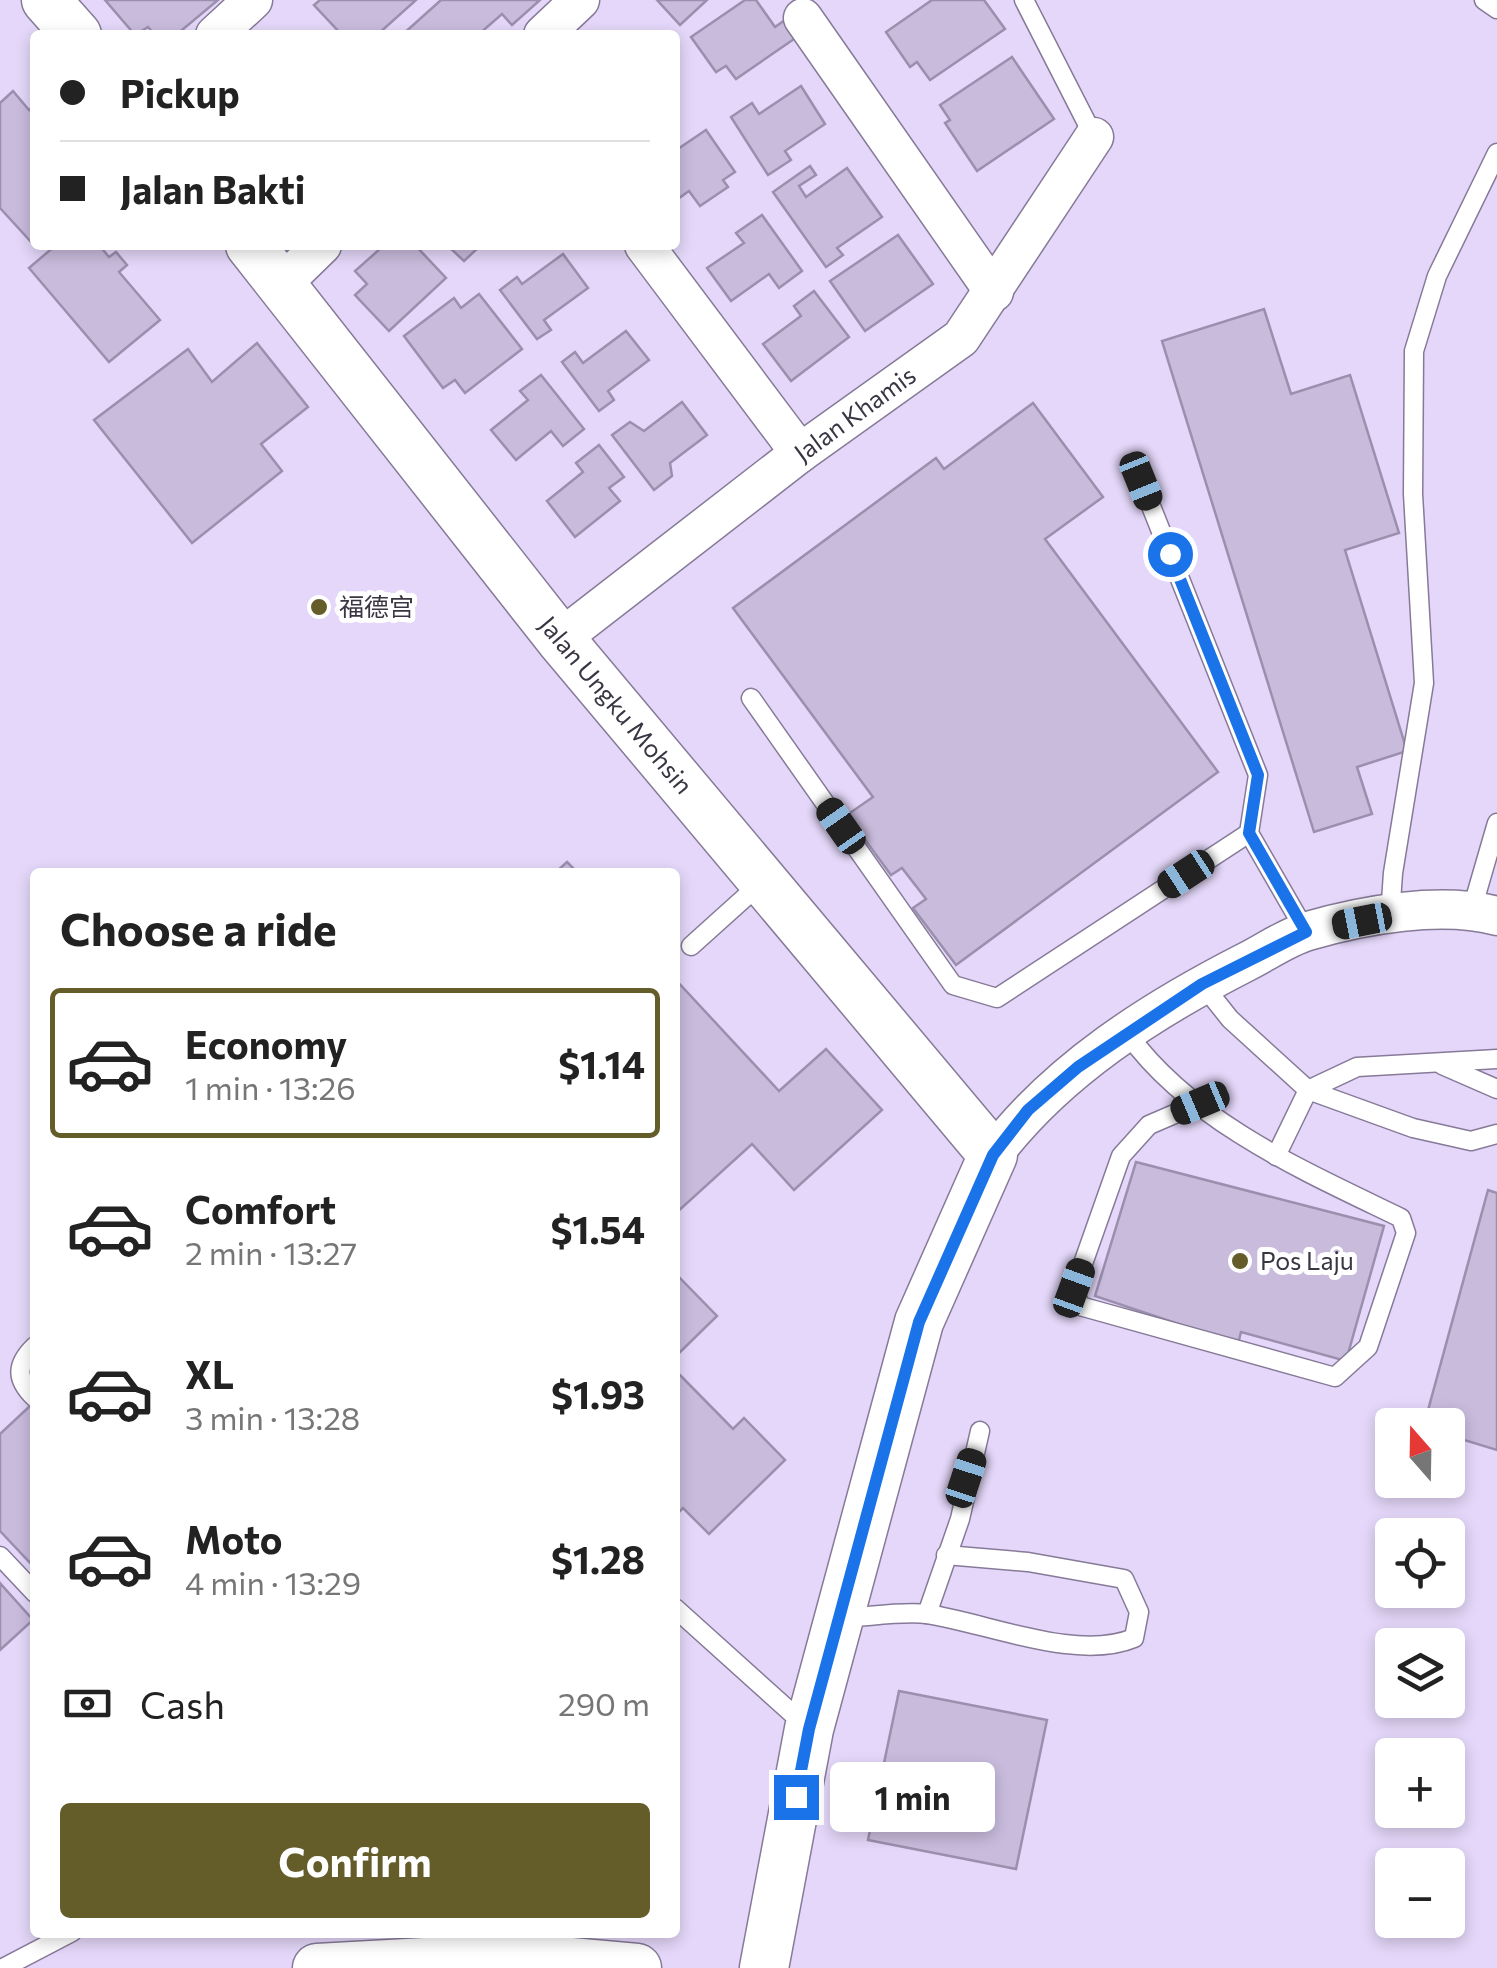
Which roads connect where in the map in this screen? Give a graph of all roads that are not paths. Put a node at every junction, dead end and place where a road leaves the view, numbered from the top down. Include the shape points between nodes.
1 (46, 0) edge
2 (253, 0) edge
3 (580, 0) edge
4 (1024, 0) edge
5 (1484, 0) edge
6 (1497, 9) edge
7 (803, 18) dead end
8 (73, 30) edge
9 (220, 30) edge
10 (548, 30) edge
11 (1094, 136) joint
12 (1497, 153) edge
13 (254, 250) edge
14 (317, 250) edge
15 (648, 250) edge
16 (281, 285) junction
17 (994, 292) junction
18 (800, 453) junction
19 (1141, 481) dead end
20 (560, 638) junction
21 (751, 698) dead end
22 (1497, 823) edge
23 (1249, 833) junction
24 (763, 882) junction
25 (1484, 913) edge
26 (1390, 916) junction
27 (1306, 932) junction
28 (690, 946) dead end
29 (1202, 984) junction
30 (1127, 1033) junction
31 (1497, 1059) edge
32 (1442, 1065) junction
33 (1497, 1089) edge
34 (1308, 1090) junction
35 (1200, 1103) junction
36 (1497, 1134) edge
37 (993, 1155) junction
38 (1276, 1156) junction
39 (30, 1354) edge
40 (30, 1392) edge
41 (980, 1431) dead end
42 (946, 1555) junction
43 (0, 1556) edge
44 (30, 1588) edge
45 (680, 1613) edge
46 (927, 1614) junction
47 (838, 1618) junction
48 (809, 1729) junction
49 (60, 1938) edge
50 (3, 1968) edge
51 (317, 1968) edge
52 (637, 1968) edge
53 (764, 1968) edge

1 - 8 street
2 - 9 street
3 - 10 street
4 - 11 lane
5 - 6 lane
7 - 17 street
11 - 17 street, Jalan Khamis
12 - 26 lane via 1438,276 1414,351 1413,494 1424,683
13 - 16 street, Jalan Ungku Mohsin
14 - 16 street
15 - 18 street
16 - 20 street, Jalan Ungku Mohsin
17 - 18 street, Jalan Khamis via 961,338
18 - 20 street, Jalan Khamis
19 - 23 lane via 1258,775
20 - 24 street, Jalan Ungku Mohsin
21 - 23 lane via 953,985 997,998
22 - 25 lane
23 - 27 lane
24 - 28 lane
24 - 37 street, Jalan Ungku Mohsin
25 - 26 street
26 - 27 street
27 - 29 street
29 - 30 street
29 - 34 lane
30 - 35 lane via 1151,1066
30 - 37 street via 1028,1110
31 - 32 lane
32 - 33 lane
32 - 34 lane via 1395,1061 1357,1067
34 - 36 lane via 1432,1132 1471,1141
34 - 38 lane
35 - 38 lane
35 - 38 lane via 1149,1125 1121,1156 1074,1288 1080,1306 1335,1377 1368,1347 1406,1233 1400,1218
37 - 47 street via 919,1322
39 - 40 lane via 19,1371
41 - 42 lane
42 - 46 lane
42 - 46 lane via 1124,1579 1138,1612 1134,1638 1108,1648
43 - 44 lane
45 - 48 lane
46 - 47 lane
47 - 48 street
48 - 53 street
49 - 50 lane
51 - 52 street via 376,1954

